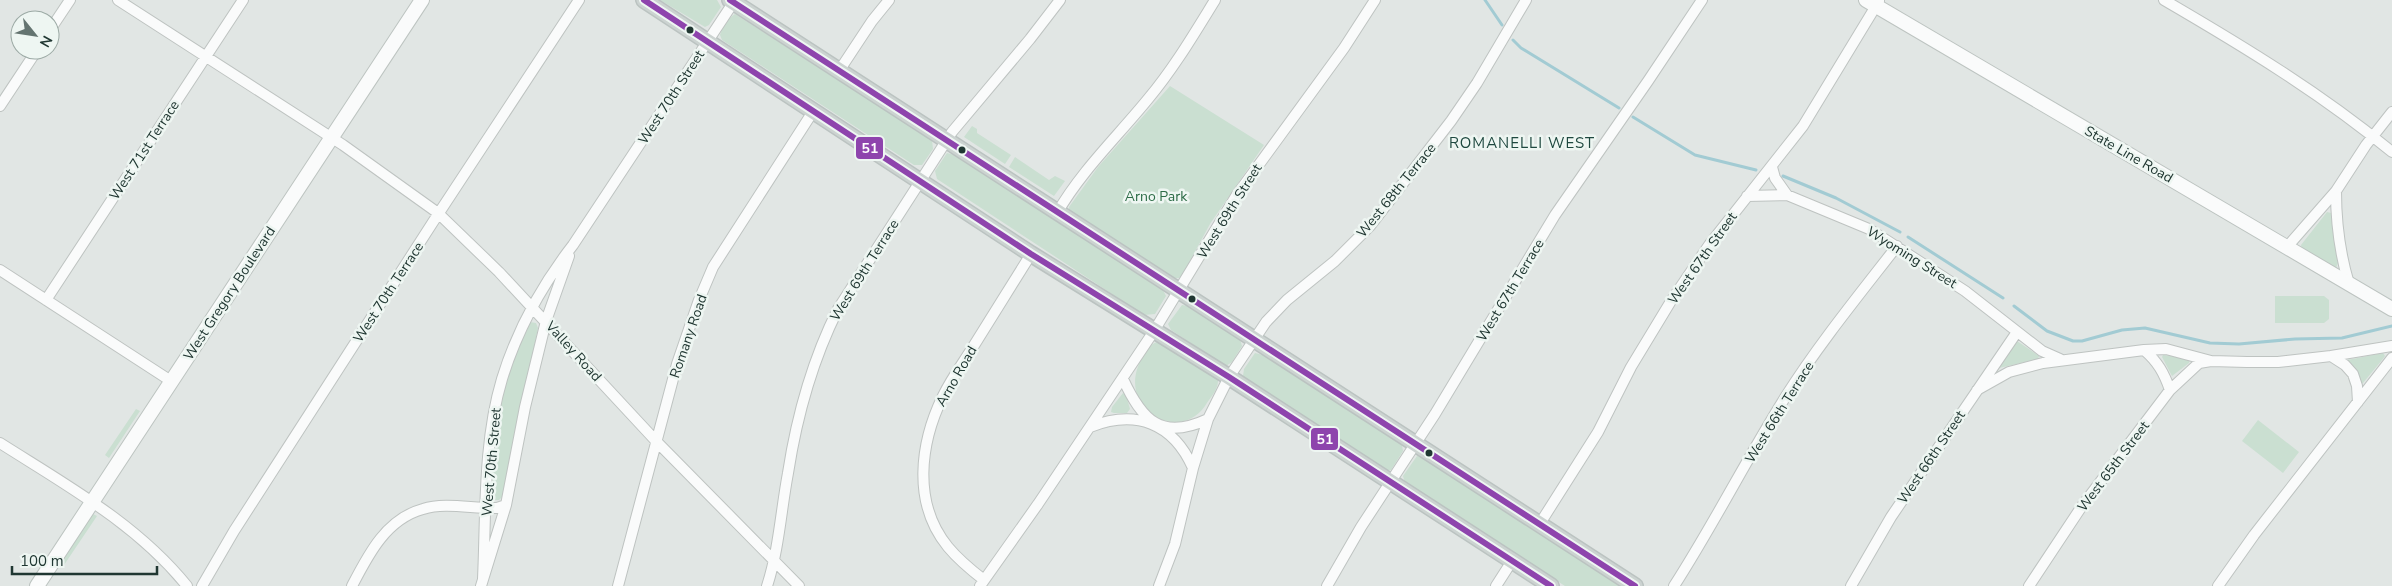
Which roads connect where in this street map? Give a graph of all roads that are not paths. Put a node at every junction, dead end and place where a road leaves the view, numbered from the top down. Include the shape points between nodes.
1 (70, 0) edge
2 (118, 0) edge
3 (243, 0) edge
4 (422, 0) edge
5 (579, 0) edge
6 (644, 0) edge
7 (889, 0) edge
8 (1060, 0) edge
9 (1215, 0) edge
10 (1375, 0) edge
11 (1526, 0) edge
12 (1702, 0) edge
13 (2164, 0) edge
14 (733, 1) edge
15 (1874, 2) edge
16 (60, 15) edge
17 (708, 42) junction
18 (205, 57) junction
19 (30, 60) edge
20 (839, 72) junction
21 (1, 102) edge
22 (814, 110) junction
23 (2392, 112) edge
24 (2373, 136) junction
25 (331, 137) junction
26 (946, 141) junction
27 (2392, 152) edge
28 (1772, 166) junction
29 (920, 181) junction
30 (2336, 191) junction
31 (1787, 195) junction
32 (1747, 196) junction
33 (438, 213) junction
34 (1057, 213) junction
35 (573, 245) junction
36 (1897, 246) junction
37 (2287, 247) junction
38 (1032, 254) junction
39 (0, 270) edge
40 (2349, 284) junction
41 (1180, 292) junction
42 (46, 300) junction
43 (532, 306) junction
44 (2392, 309) edge
45 (546, 321) junction
46 (1154, 331) junction
47 (2017, 332) junction
48 (1253, 340) junction
49 (2392, 346) edge
50 (2144, 350) junction
51 (2331, 356) junction
52 (2392, 358) edge
53 (2060, 359) junction
54 (2211, 361) junction
55 (1229, 377) junction
56 (1122, 379) junction
57 (171, 381) junction
58 (1976, 390) junction
59 (2170, 390) junction
60 (2358, 402) junction
61 (1208, 419) junction
62 (1158, 426) junction
63 (1090, 427) junction
64 (656, 441) junction
65 (0, 443) edge
66 (1416, 445) junction
67 (1193, 468) junction
68 (1391, 483) junction
69 (92, 502) junction
70 (506, 505) junction
71 (486, 508) junction
72 (1539, 525) junction
73 (773, 560) junction
74 (1512, 561) junction
75 (482, 582) edge
76 (982, 583) edge
77 (36, 586) edge
78 (186, 586) edge
79 (202, 586) edge
80 (352, 586) edge
81 (618, 586) edge
82 (767, 586) edge
83 (799, 586) edge
84 (1159, 586) edge
85 (1327, 586) edge
86 (1496, 586) edge
87 (1551, 586) edge
88 (1635, 586) edge
89 (1674, 586) edge
90 (1851, 586) edge
91 (2029, 586) edge
92 (2218, 586) edge

1 - 16 street
2 - 18 street, Valley Road
3 - 18 street, West 71st Terrace
4 - 25 main road, West Gregory Boulevard
5 - 33 street, West 70th Terrace
6 - 17 main road
7 - 20 street
8 - 26 street, West 69th Terrace
9 - 34 street via 1173,69 1097,156
10 - 41 street, West 69th Street via 1236,196
11 - 48 street, West 68th Terrace via 1451,121 1370,226 1335,261 1286,300
12 - 66 street, West 67th Terrace via 1555,215
13 - 24 street via 2266,61
14 - 17 street, West 70th Street
14 - 20 main road
15 - 28 street, West 67th Street via 1803,126
15 - 37 main road, State Line Road
17 - 22 main road
17 - 35 street, West 70th Street
18 - 25 street, Valley Road
18 - 42 street, West 71st Terrace
19 - 21 street
20 - 26 main road
22 - 29 main road
22 - 64 street, Romany Road via 714,268 677,364
23 - 24 street
24 - 27 street
24 - 30 street
25 - 33 street, Valley Road
25 - 57 main road, West Gregory Boulevard
26 - 29 street, West 69th Terrace
26 - 34 main road
28 - 31 street via 1775,178
28 - 32 street, West 67th Street
29 - 38 main road
29 - 73 street, West 69th Terrace via 858,275 821,344 794,437
30 - 37 street
30 - 40 street via 2343,264
31 - 32 street, Wyoming Street
31 - 36 street, Wyoming Street via 1869,229
32 - 72 street, West 67th Street via 1671,301 1631,367 1598,432
33 - 43 street, Valley Road
33 - 79 street, West 70th Terrace
34 - 41 main road
35 - 43 street, West 70th Street
35 - 45 street, West 70th Street
36 - 47 street, Wyoming Street via 1965,291
36 - 89 street, West 66th Terrace via 1788,394
37 - 40 main road, State Line Road
38 - 46 main road
38 - 76 street, Arno Road via 943,394 931,422 924,452 924,490 936,529 947,546
39 - 42 street
40 - 44 main road, State Line Road
41 - 46 street, West 69th Street
41 - 48 main road
42 - 57 street
43 - 45 street, Valley Road
43 - 71 street, West 70th Street via 502,380 491,438
45 - 64 street, Valley Road
45 - 70 street, West 70th Street
46 - 55 main road
46 - 56 street, West 69th Street
47 - 53 street, Wyoming Street via 2042,351
47 - 58 street, West 66th Street
48 - 55 street, West 68th Terrace
48 - 66 main road
49 - 51 street
50 - 53 street
50 - 54 street via 2166,349
50 - 59 street via 2163,370
51 - 54 street via 2278,362
51 - 60 street via 2353,374
52 - 60 street
53 - 58 street via 2009,372
54 - 59 street, West 65th Street via 2199,363
55 - 61 street, West 68th Terrace
55 - 68 main road
56 - 62 street via 1140,411
56 - 63 street, West 69th Street
57 - 69 main road, West Gregory Boulevard
58 - 90 street, West 66th Street via 1891,517
59 - 91 street, West 65th Street via 2082,506
60 - 92 street
61 - 62 street via 1187,426
61 - 67 street, West 68th Terrace
62 - 63 street via 1115,419
62 - 67 street via 1180,444
63 - 76 street, West 69th Street
64 - 73 street, Valley Road
64 - 81 street, Romany Road
65 - 69 street
66 - 68 street, West 67th Terrace
66 - 72 main road
67 - 84 street, West 68th Terrace via 1175,544
68 - 74 main road
68 - 85 street, West 67th Terrace via 1345,552
69 - 77 main road, West Gregory Boulevard
69 - 78 street via 148,545
70 - 71 street
70 - 75 street, West 70th Street
71 - 75 street, West 70th Street
71 - 80 street via 424,508 413,513 379,540
72 - 88 main road
73 - 82 street, West 69th Terrace
73 - 83 street, Valley Road
74 - 86 street
74 - 87 main road

